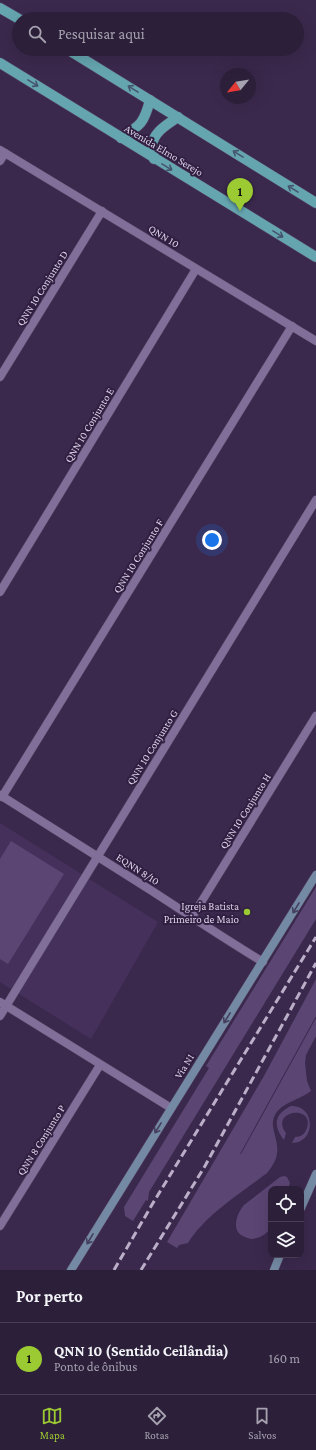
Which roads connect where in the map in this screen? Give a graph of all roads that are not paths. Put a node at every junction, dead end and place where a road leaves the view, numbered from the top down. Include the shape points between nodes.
1 (0, 8) edge
2 (12, 15) edge
3 (78, 56) edge
4 (0, 62) edge
5 (150, 100) junction
6 (178, 117) junction
7 (121, 138) junction
8 (3, 151) edge
9 (154, 159) junction
10 (0, 161) edge
11 (316, 203) edge
12 (102, 211) junction
13 (316, 257) edge
14 (196, 269) junction
15 (292, 326) junction
16 (316, 341) edge
17 (0, 377) edge
18 (316, 500) edge
19 (0, 592) edge
20 (316, 716) edge
21 (1, 796) edge
22 (98, 856) junction
23 (316, 875) edge
24 (192, 917) junction
25 (263, 962) junction
26 (3, 1004) edge
27 (0, 1016) edge
28 (100, 1065) junction
29 (171, 1108) junction
30 (315, 1180) edge
31 (304, 1202) edge
32 (0, 1226) edge
33 (279, 1258) edge
34 (71, 1270) edge
35 (274, 1270) edge

1 - 2 main road
5 -> 3 main road
4 -> 7 main road, Avenida Elmo Serejo
5 - 6 main road
5 - 7 main road via 142,122
6 - 9 main road via 163,127 154,140
11 -> 6 main road
7 - 9 main road, Avenida Elmo Serejo
8 - 10 street
8 - 12 street, QNN 10
9 -> 13 main road, Avenida Elmo Serejo
12 - 14 street, QNN 10
12 - 17 street, QNN 10 Conjunto D
14 - 15 street, QNN 10
14 - 19 street, QNN 10 Conjunto E
15 - 16 street, QNN 10
15 - 21 street, QNN 10 Conjunto F
18 - 22 street, QNN 10 Conjunto G
20 - 24 street, QNN 10 Conjunto H
21 - 22 street, EQNN 8/10
22 - 24 street, EQNN 8/10
22 - 26 street, QNN 10 Conjunto G
23 -> 25 main road, Via N1
24 - 25 street, EQNN 8/10
25 -> 29 main road, Via N1
26 - 27 street, QNN 10 Conjunto G
26 - 28 street
28 - 29 street
28 - 32 street, QNN 8 Conjunto P
29 -> 34 main road, Via N1
30 - 31 main road
33 - 35 main road

